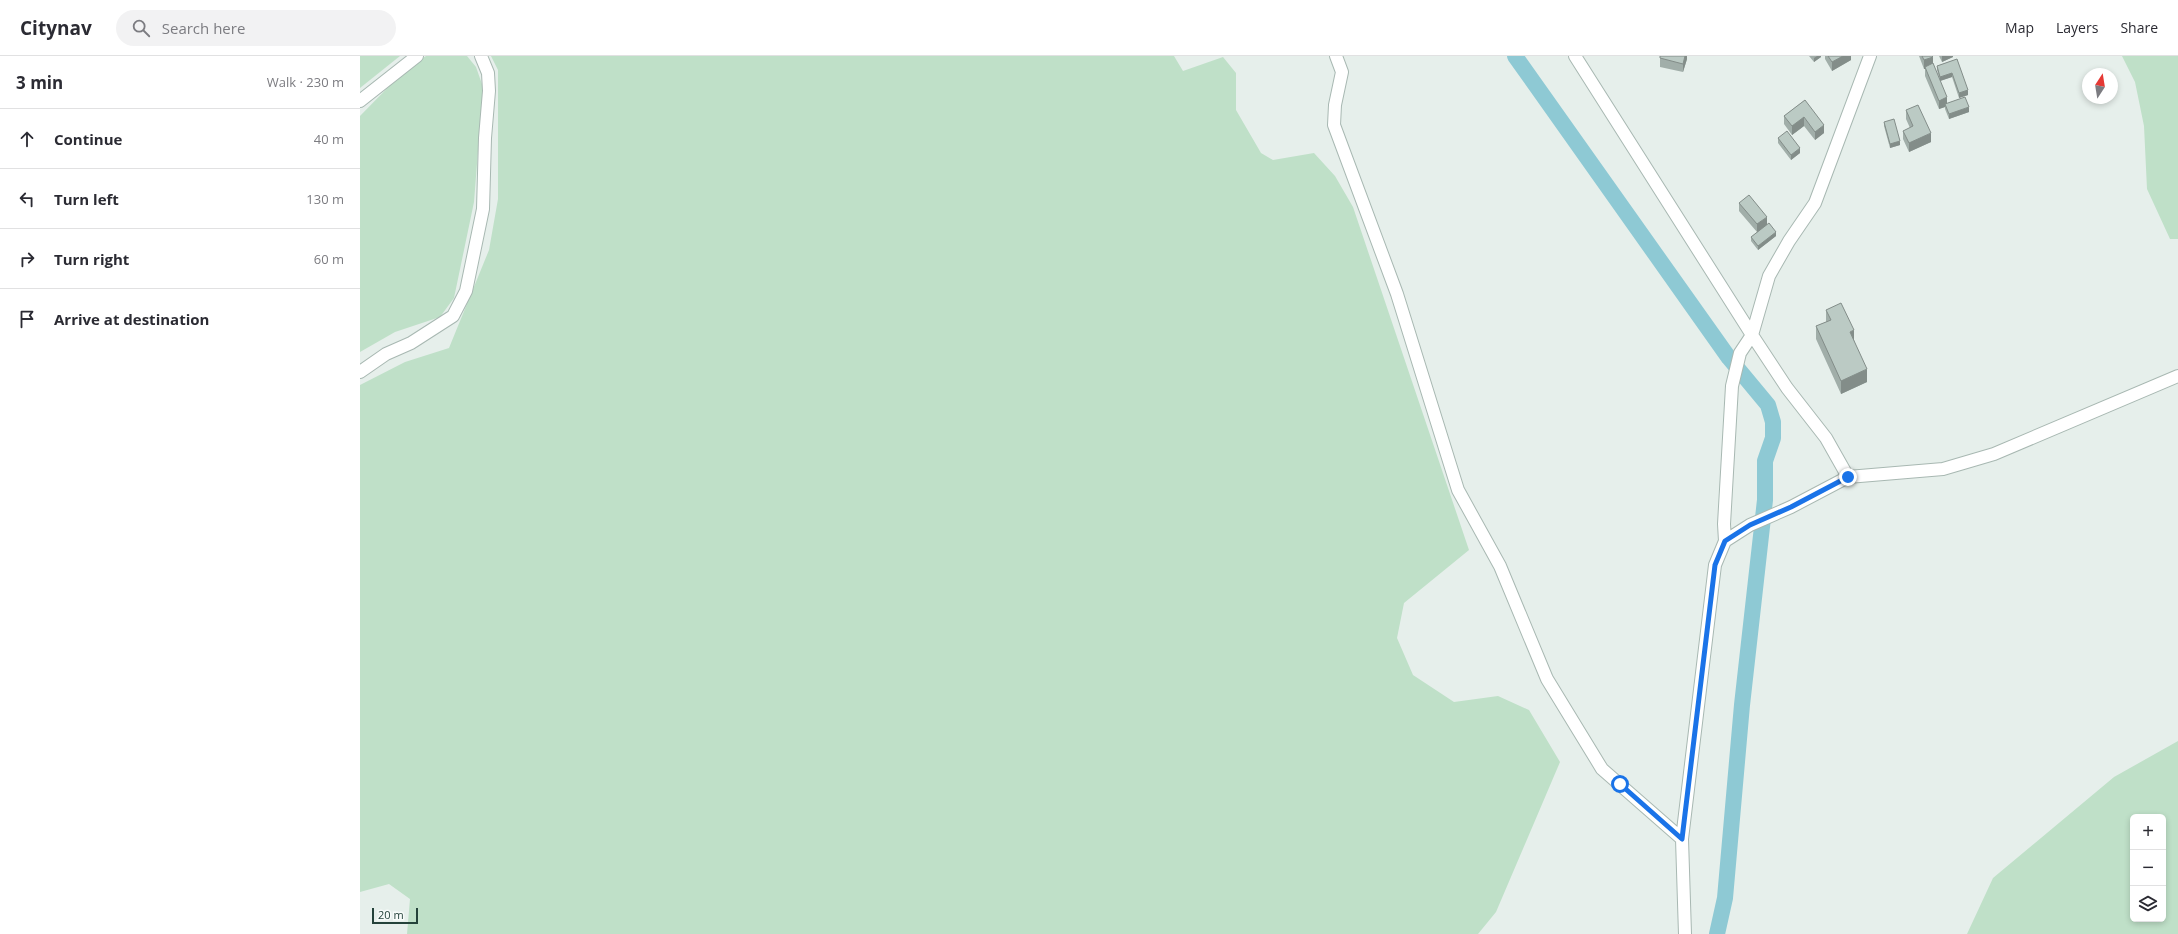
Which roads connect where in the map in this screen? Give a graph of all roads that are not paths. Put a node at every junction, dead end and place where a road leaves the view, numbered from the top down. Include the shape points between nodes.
1 (417, 56) edge
2 (481, 56) edge
3 (1336, 56) edge
4 (1575, 56) edge
5 (1870, 56) edge
6 (360, 101) edge
7 (1752, 335) junction
8 (360, 372) edge
9 (2178, 376) edge
10 (1848, 477) junction
11 (1725, 541) junction
12 (1682, 839) junction
13 (1685, 934) edge

1 - 6 street
2 - 8 street via 488,73 489,91 483,210 466,291 453,316 411,343 386,354
3 - 12 street via 1342,72 1334,125 1397,294 1458,490 1500,566 1547,679 1602,769
4 - 7 street
5 - 7 street via 1815,203 1789,240 1769,276
7 - 10 street via 1787,388 1826,438
7 - 11 street via 1740,353 1734,372 1726,484
9 - 10 street via 1994,454 1943,469
10 - 11 street via 1750,525
11 - 12 street via 1715,565
12 - 13 street

